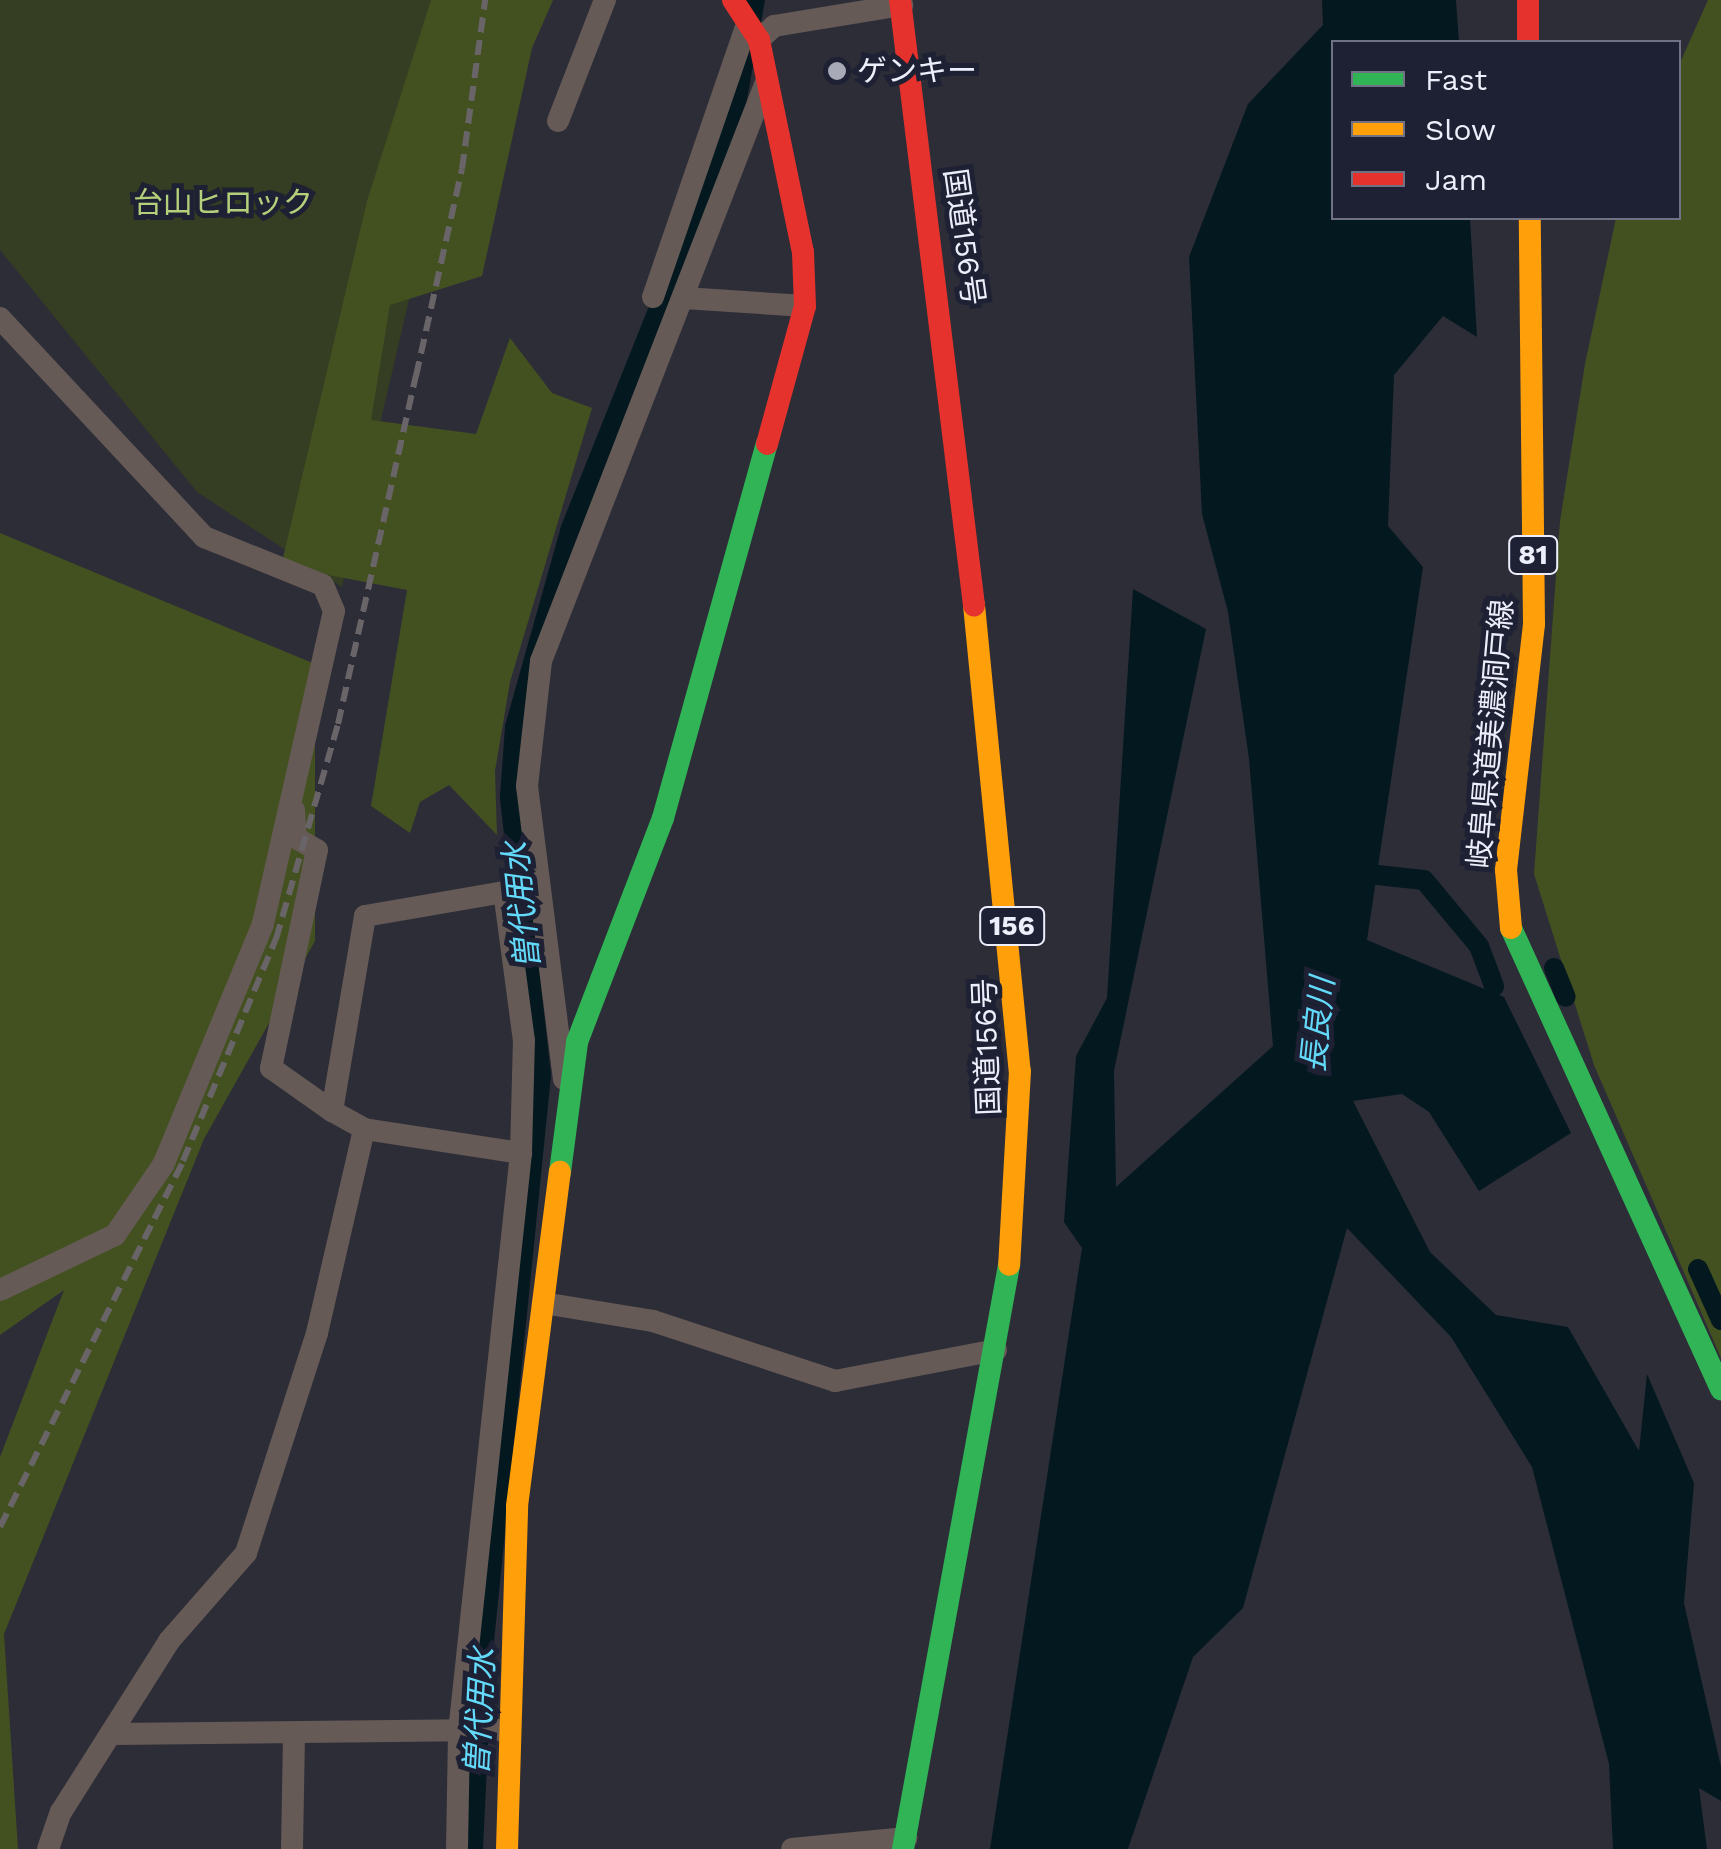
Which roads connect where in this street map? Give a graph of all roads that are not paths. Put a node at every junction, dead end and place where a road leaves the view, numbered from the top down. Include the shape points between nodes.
1 (605, 0) edge
2 (733, 0) edge
3 (1528, 0) edge
4 (901, 2) edge
5 (752, 35) junction
6 (1528, 40) edge
7 (766, 82) junction
8 (558, 122) dead end
9 (1530, 220) edge
10 (653, 297) dead end
11 (684, 298) junction
12 (805, 306) junction
13 (0, 318) edge
14 (293, 792) junction
15 (568, 1092) junction
16 (332, 1111) junction
17 (364, 1129) junction
18 (521, 1153) junction
19 (532, 1220) junction
20 (0, 1290) edge
21 (543, 1303) junction
22 (996, 1350) junction
23 (1721, 1389) edge
24 (502, 1461) junction
25 (482, 1731) junction
26 (113, 1734) junction
27 (294, 1735) junction
28 (905, 1844) edge
29 (48, 1849) edge
30 (292, 1849) edge
31 (456, 1849) edge
32 (507, 1849) edge
33 (792, 1849) edge

1 - 8 street
2 - 5 main road
3 - 6 main road
4 - 5 street
4 - 22 main road, 国道156号 / 156 via 1016,982 1016,1203
5 - 7 main road
5 - 10 street
7 - 11 street
7 - 12 main road via 804,252
9 - 23 main road, 岐阜県道美濃洞戸線 / 81 via 1534,624 1508,891 1512,937
11 - 12 street
11 - 15 street via 549,635 530,723 531,844
12 - 15 main road via 663,818 577,1042
13 - 14 street via 204,537 334,597
14 - 16 street via 296,838 317,850 271,1068
14 - 20 street via 264,924 163,1165 115,1234
15 - 19 main road
16 - 17 street
16 - 18 street via 365,916 504,892 524,1041
17 - 18 street
17 - 26 street via 317,1333 246,1553 169,1642
18 - 19 street
19 - 21 main road
19 - 24 street
21 - 22 street via 654,1321 836,1381
21 - 24 main road
22 - 28 main road, 国道156号 / 156
24 - 25 main road
24 - 25 street
25 - 27 street
25 - 31 street
25 - 32 main road
26 - 27 street
26 - 29 street via 61,1812
27 - 30 street
28 - 33 street

